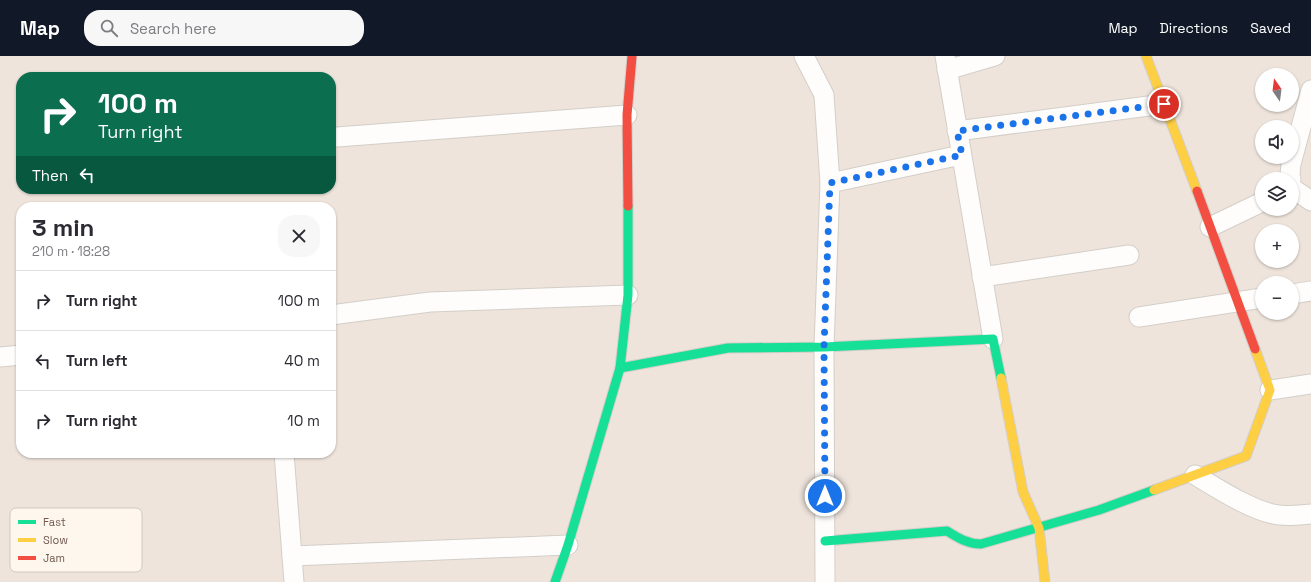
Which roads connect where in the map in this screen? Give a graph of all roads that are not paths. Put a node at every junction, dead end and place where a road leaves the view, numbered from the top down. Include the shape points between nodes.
1 (632, 56) edge
2 (804, 56) edge
3 (995, 56) edge
4 (1146, 56) edge
5 (946, 63) edge
6 (1311, 90) edge
7 (1164, 104) junction
8 (627, 115) junction
9 (957, 131) junction
10 (337, 137) dead end
11 (962, 155) junction
12 (1290, 172) edge
13 (830, 183) junction
14 (1299, 191) edge
15 (1311, 200) edge
16 (1255, 205) edge
17 (1210, 227) junction
18 (1130, 255) dead end
19 (982, 277) junction
20 (1311, 291) edge
21 (1299, 293) edge
22 (628, 295) junction
23 (1255, 299) edge
24 (1238, 302) junction
25 (336, 314) edge
26 (1139, 317) dead end
27 (993, 339) junction
28 (824, 347) junction
29 (16, 355) edge
30 (0, 357) edge
31 (620, 368) junction
32 (1311, 384) edge
33 (1270, 390) junction
34 (284, 458) edge
35 (1195, 475) junction
36 (1311, 514) edge
37 (1039, 528) junction
38 (825, 541) junction
39 (568, 545) junction
40 (292, 556) junction
41 (294, 582) edge
42 (555, 582) edge
43 (825, 582) edge
44 (1045, 582) edge

1 - 8 street
2 - 13 street via 824,95
3 - 5 street
4 - 7 street
5 - 9 street
6 - 12 street
7 - 9 street
7 - 17 street
8 - 10 street
8 - 22 street
9 - 11 street
11 - 13 street
11 - 19 street
13 - 28 street
14 - 15 street
16 - 17 street
17 - 24 street
18 - 19 street
19 - 27 street
20 - 21 street
22 - 25 street via 430,302
22 - 31 street
23 - 24 street
24 - 26 street
24 - 33 street
27 - 28 street
27 - 37 street via 1023,492
28 - 31 street via 728,348
28 - 38 street
29 - 30 street
31 - 39 street
32 - 33 street
33 - 35 street via 1246,456
34 - 40 street
35 - 36 street via 1254,508 1274,514
35 - 37 street via 1099,510
37 - 38 street via 981,544 972,544 947,531
37 - 44 street
38 - 43 street
39 - 40 street
39 - 42 street
40 - 41 street

